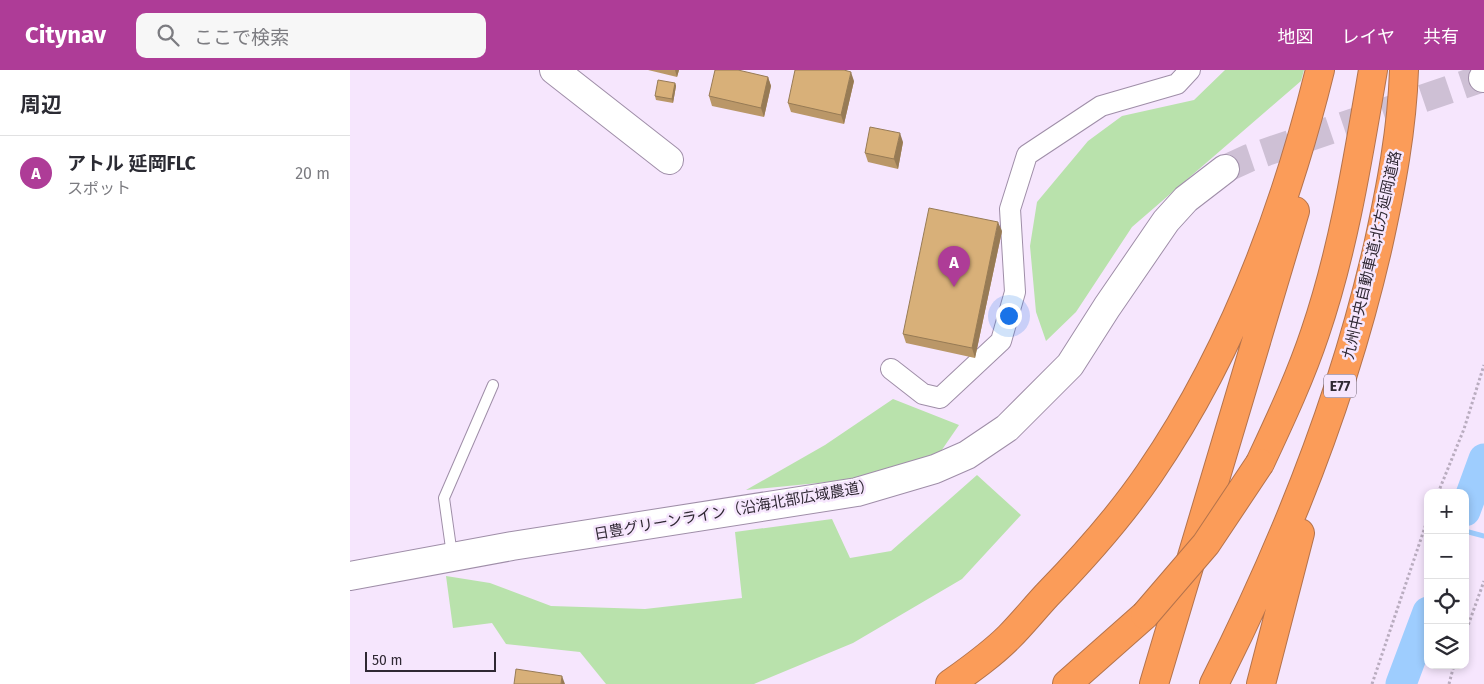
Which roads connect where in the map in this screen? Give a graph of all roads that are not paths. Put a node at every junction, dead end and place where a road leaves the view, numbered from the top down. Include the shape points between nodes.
1 (554, 70) edge
2 (1190, 70) edge
3 (1320, 70) edge
4 (1331, 70) edge
5 (1373, 70) edge
6 (1404, 70) edge
7 (669, 160) dead end
8 (1225, 170) tunnel mouth
9 (891, 369) dead end
10 (1344, 375) junction
11 (493, 384) dead end
12 (452, 558) junction
13 (350, 576) edge
14 (1032, 611) junction
15 (939, 684) edge
16 (950, 684) edge
17 (1067, 684) edge
18 (1154, 684) edge
19 (1214, 684) edge
20 (1261, 684) edge

1 - 7 street
2 - 9 street via 1177,84 1101,106 1027,156 1010,209 1015,292 1001,342 940,398 923,394
3 - 14 highway via 1270,233 1246,296 1203,385 1170,443 1122,510 1095,545
4 - 18 highway via 1273,289
5 - 17 highway, bridge via 1328,289 1301,373 1260,463 1206,544 1145,615
6 - 10 highway, 九州中央自動車道;北方延岡道路 / E77 via 1400,133 1393,176 1370,280
8 - 12 street, 日豊グリーンライン（沿海北部広域農道） via 1186,199 1166,221 1070,365 1007,428 968,456 856,492
10 - 19 highway, 九州中央自動車道;北方延岡道路 / E77 via 1272,564
10 - 20 highway
11 - 12 lane via 444,498
12 - 13 street, 日豊グリーンライン（沿海北部広域農道）
14 - 15 highway via 979,658
14 - 16 highway via 990,655

